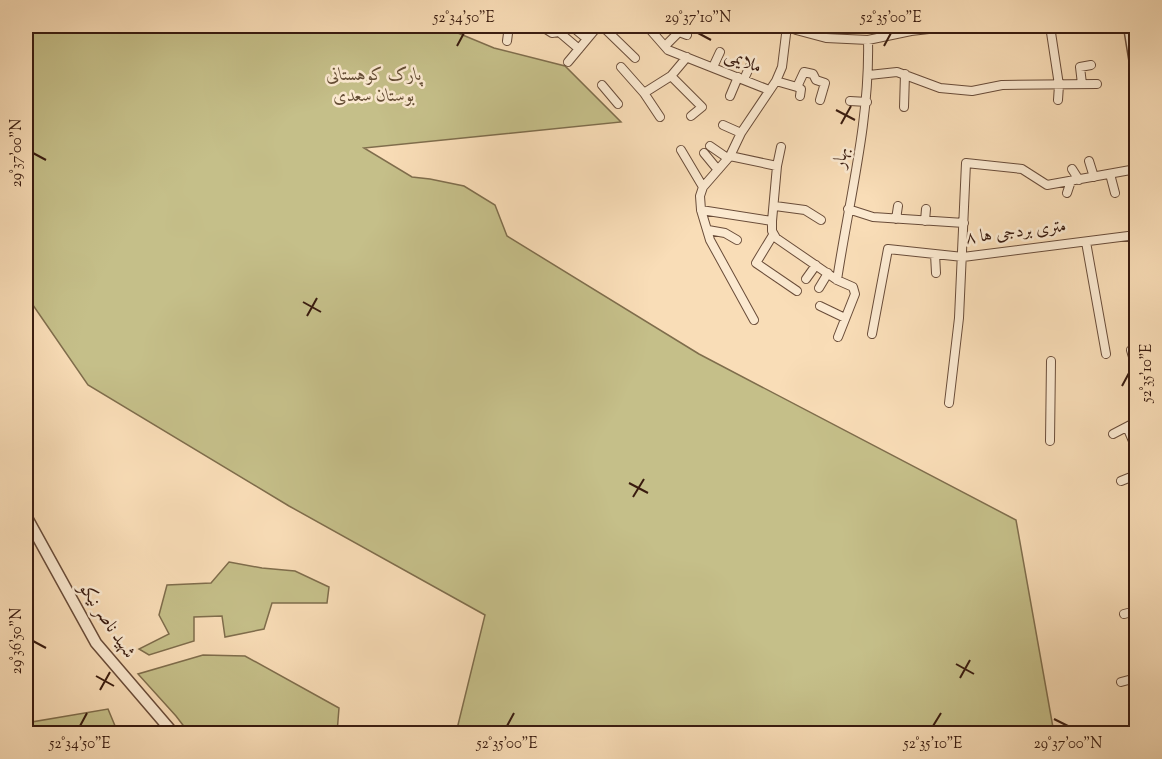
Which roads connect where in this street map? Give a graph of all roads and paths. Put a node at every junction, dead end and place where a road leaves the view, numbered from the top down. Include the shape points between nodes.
1 (509, 26) edge
2 (542, 26) edge
3 (600, 26) edge
4 (647, 26) edge
5 (787, 26) edge
6 (797, 26) edge
7 (955, 26) edge
8 (1050, 26) edge
9 (1130, 26) edge
10 (938, 27) edge
11 (910, 28) edge
12 (575, 29) dead end
13 (687, 35) dead end
14 (587, 39) junction
15 (507, 40) dead end
16 (868, 40) junction
17 (665, 46) junction
18 (579, 49) junction
19 (720, 52) dead end
20 (687, 57) junction
21 (635, 58) dead end
22 (568, 62) dead end
23 (1092, 65) dead end
24 (750, 66) dead end
25 (621, 67) dead end
26 (713, 68) junction
27 (1137, 69) edge
28 (905, 74) junction
29 (869, 75) junction
30 (671, 76) junction
31 (741, 78) junction
32 (776, 81) junction
33 (1082, 84) junction
34 (1097, 84) dead end
35 (602, 85) dead end
36 (1059, 85) junction
37 (797, 87) junction
38 (769, 90) junction
39 (644, 93) junction
40 (730, 96) dead end
41 (800, 96) dead end
42 (820, 100) dead end
43 (1058, 100) dead end
44 (850, 101) dead end
45 (867, 102) junction
46 (618, 105) dead end
47 (904, 107) dead end
48 (691, 116) dead end
49 (660, 117) dead end
50 (723, 125) dead end
51 (741, 133) junction
52 (782, 147) dead end
53 (681, 150) dead end
54 (728, 156) junction
55 (1089, 161) dead end
56 (777, 166) junction
57 (1072, 169) dead end
58 (1137, 169) edge
59 (718, 170) junction
60 (1110, 174) junction
61 (1094, 177) junction
62 (1075, 180) junction
63 (703, 187) junction
64 (1115, 193) dead end
65 (1068, 194) dead end
66 (775, 206) junction
67 (898, 206) dead end
68 (848, 209) junction
69 (926, 209) dead end
70 (701, 210) junction
71 (896, 219) junction
72 (822, 220) dead end
73 (925, 220) junction
74 (772, 221) junction
75 (963, 223) junction
76 (708, 230) junction
77 (773, 235) junction
78 (1134, 235) edge
79 (737, 240) dead end
80 (1086, 242) junction
81 (1136, 249) edge
82 (936, 254) junction
83 (963, 257) junction
84 (816, 265) junction
85 (828, 273) junction
86 (936, 273) dead end
87 (806, 279) dead end
88 (837, 280) junction
89 (819, 288) dead end
90 (797, 291) dead end
91 (820, 306) dead end
92 (845, 318) junction
93 (754, 320) dead end
94 (872, 334) dead end
95 (838, 337) dead end
96 (1131, 350) dead end
97 (1106, 354) dead end
98 (1052, 361) dead end
99 (1137, 367) edge
100 (949, 403) dead end
101 (1137, 422) edge
102 (1127, 427) junction
103 (1113, 434) dead end
104 (1137, 440) edge
105 (1050, 441) dead end
106 (1137, 475) edge
107 (1121, 482) dead end
108 (26, 516) edge
109 (1137, 611) edge
110 (1124, 614) dead end
111 (1137, 678) edge
112 (1121, 682) dead end
113 (174, 734) edge

1 - 15 street
2 - 18 street via 552,33 559,32
3 - 14 street
3 - 21 street
4 - 17 street, ملایمی
5 - 32 street via 782,68
6 - 16 street via 796,30 826,38
7 - 10 street
8 - 36 street
9 - 27 street
10 - 11 street
11 - 16 street
12 - 14 street
13 - 17 street via 679,32
14 - 18 street
16 - 29 street, بهار
17 - 20 street, ملایمی
18 - 22 street
19 - 26 street
20 - 26 street, ملایمی
20 - 30 street
23 - 33 street via 1080,67
24 - 31 street
25 - 39 street
26 - 31 street, ملایمی
28 - 29 street
28 - 36 street via 940,88 972,91 1002,85
28 - 47 street
29 - 45 street, بهار
30 - 39 street
30 - 48 street via 702,108
31 - 38 street, ملایمی
31 - 40 street
32 - 37 street
32 - 38 street
33 - 34 street
33 - 36 street
35 - 46 street
36 - 43 street
37 - 41 street via 801,89
37 - 42 street via 804,72 813,74 825,83
38 - 51 street
39 - 49 street
44 - 45 street
45 - 68 street, بهار
50 - 51 street
51 - 54 street
52 - 56 street
53 - 63 street
54 - 56 street
54 - 59 street
54 - 59 street via 707,149
55 - 61 street
56 - 66 street
57 - 62 street
58 - 60 street
59 - 63 street
60 - 61 street
60 - 64 street
61 - 62 street
62 - 65 street
62 - 75 street via 1047,186 1022,169 966,163
63 - 70 street
66 - 72 street via 805,210
66 - 74 street
67 - 71 street
68 - 71 street
68 - 88 street, بهار
69 - 73 street
70 - 74 street
70 - 76 street
71 - 73 street
73 - 75 street
74 - 77 street
75 - 83 street
76 - 79 street via 725,232
76 - 93 street
77 - 84 street
77 - 90 street via 756,263
78 - 80 street, ۸ متری بردجی ها
78 - 81 street
80 - 83 street, ۸ متری بردجی ها
80 - 97 street
82 - 83 street, ۸ متری بردجی ها
82 - 86 street
82 - 94 street, ۸ متری بردجی ها via 888,249
83 - 100 street
84 - 85 street
84 - 87 street
85 - 88 street
85 - 89 street
88 - 92 street via 855,290
91 - 92 street
92 - 95 street
96 - 99 street
98 - 105 street
101 - 102 street
102 - 103 street
102 - 104 street via 1133,441
106 - 107 street
108 - 113 street, شهید ناصر نیکو via 96,643
109 - 110 street
111 - 112 street

